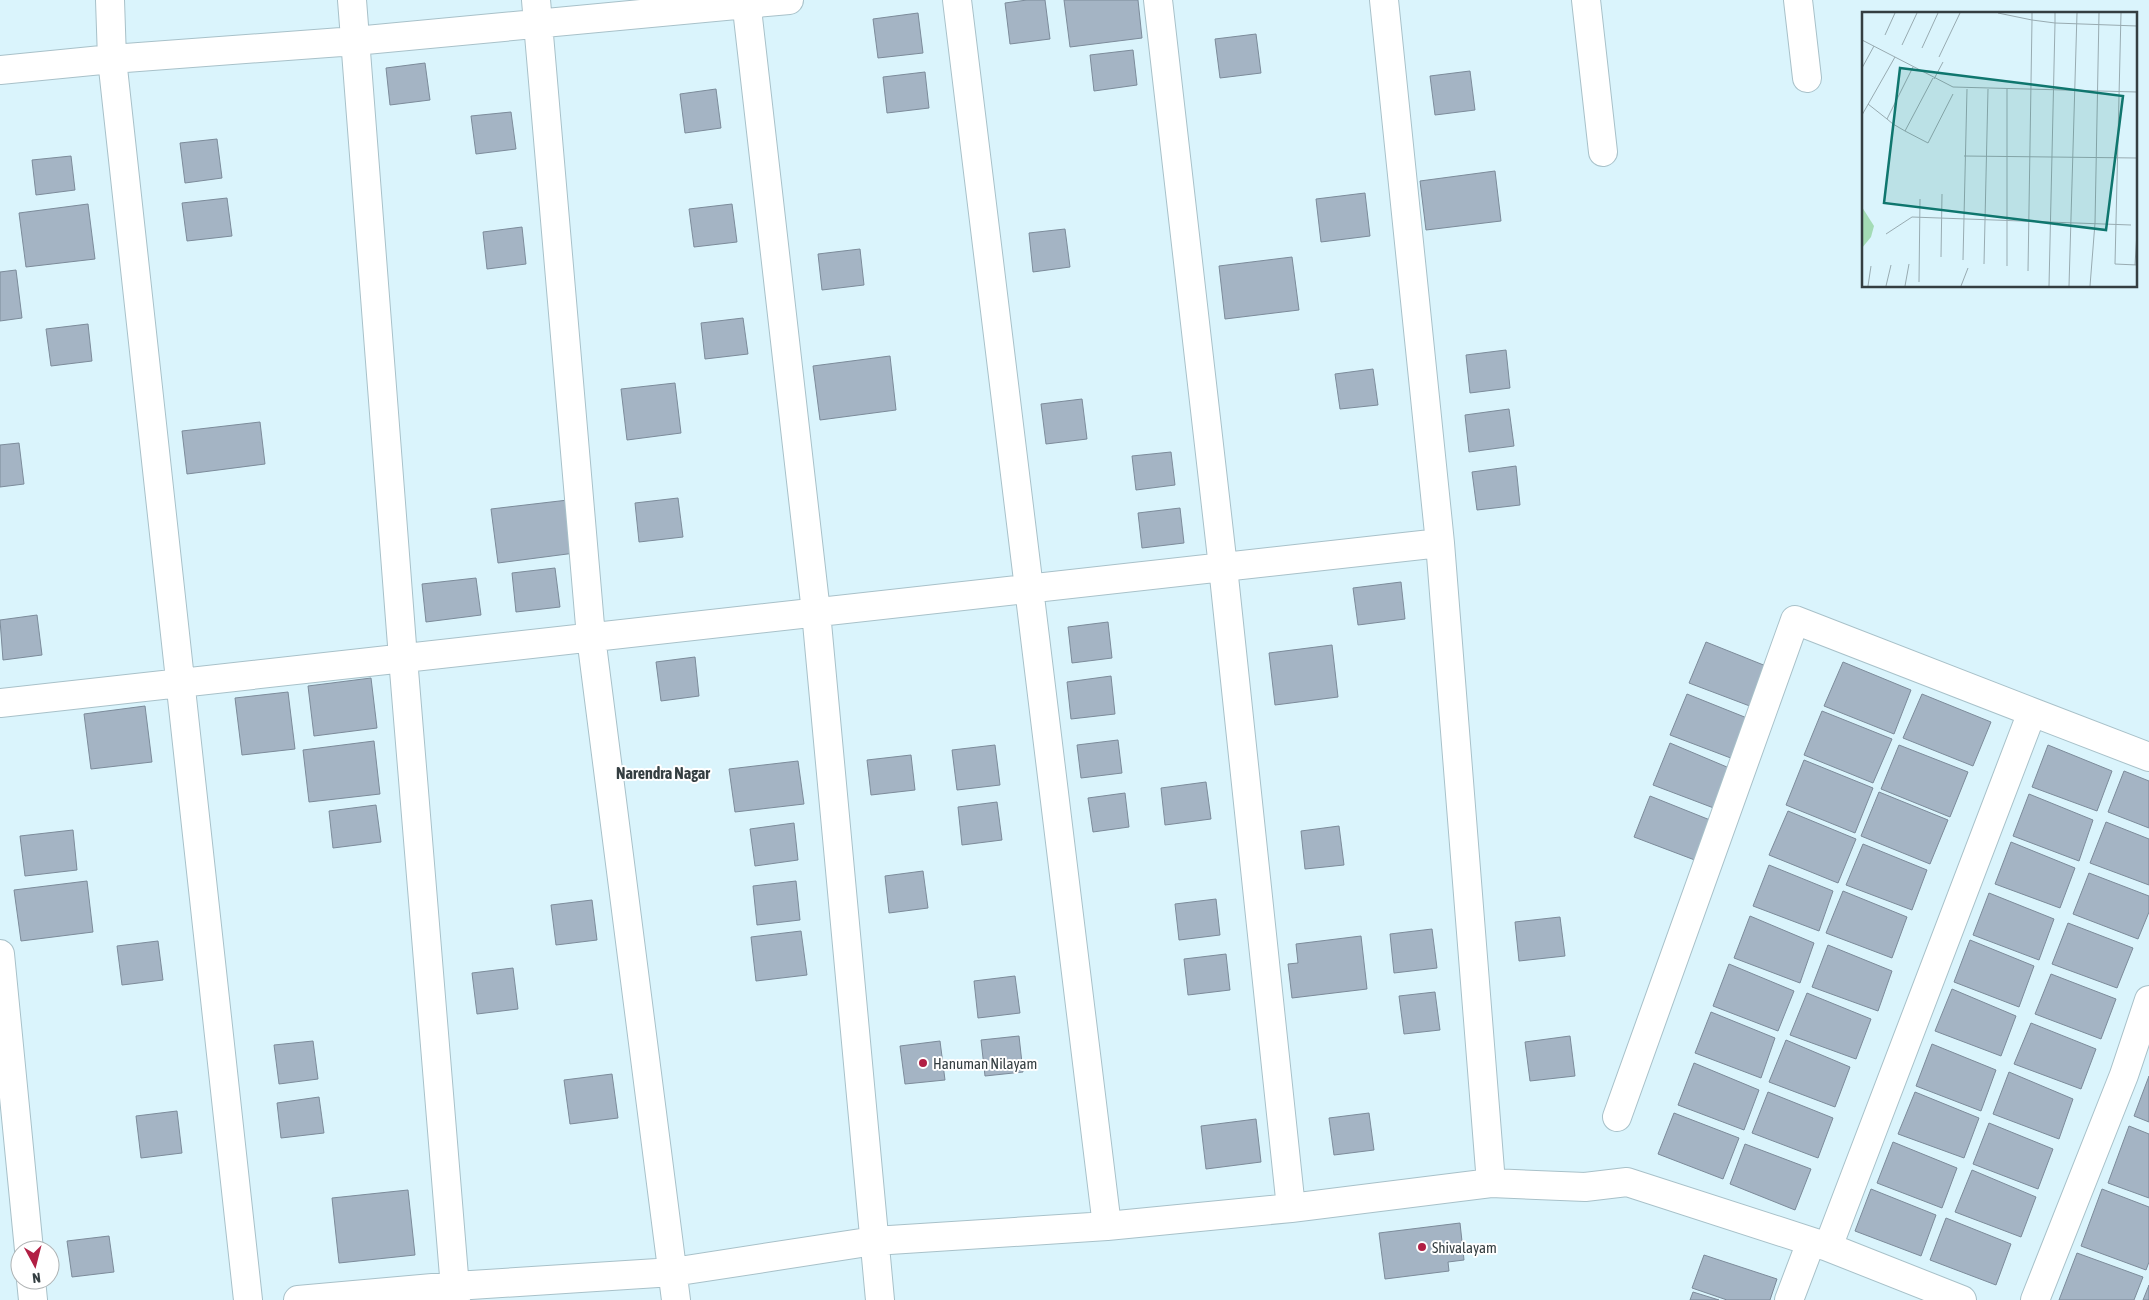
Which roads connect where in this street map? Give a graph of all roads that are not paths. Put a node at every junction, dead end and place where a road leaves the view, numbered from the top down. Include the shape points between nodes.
1 (110, 0) edge
2 (352, 0) edge
3 (788, 0) edge
4 (957, 0) edge
5 (1158, 0) edge
6 (1384, 0) edge
7 (1586, 0) edge
8 (1798, 0) edge
9 (746, 2) edge
10 (537, 12) edge
11 (355, 41) junction
12 (112, 59) junction
13 (0, 70) edge
14 (1807, 78) dead end
15 (1603, 152) dead end
16 (1440, 543) junction
17 (1223, 567) junction
18 (1029, 589) junction
19 (816, 612) junction
20 (591, 637) junction
21 (402, 658) junction
22 (180, 683) junction
23 (0, 703) edge
24 (2032, 712) junction
25 (2149, 758) edge
26 (0, 954) edge
27 (2149, 1000) edge
28 (1617, 1117) dead end
29 (1491, 1183) junction
30 (1290, 1208) junction
31 (1107, 1226) junction
32 (28, 1240) edge
33 (874, 1241) junction
34 (1820, 1244) junction
35 (673, 1272) junction
36 (455, 1293) edge
37 (248, 1300) edge
38 (298, 1300) edge
39 (676, 1300) edge
40 (880, 1300) edge
41 (1789, 1300) edge
42 (1962, 1300) edge
43 (2035, 1300) edge

1 - 12 street
2 - 11 street
3 - 9 street
4 - 18 street
5 - 17 street
6 - 16 street
7 - 15 street
8 - 14 street
9 - 10 street
9 - 19 street
10 - 11 street
10 - 20 street
11 - 12 street
11 - 21 street
12 - 13 street
12 - 22 street
16 - 17 street
16 - 29 street
17 - 18 street
17 - 30 street
18 - 19 street
18 - 31 street
19 - 20 street
19 - 33 street
20 - 21 street
20 - 35 street
21 - 22 street
21 - 36 street
22 - 23 street
22 - 37 street
24 - 25 street
24 - 28 street via 1795,620
24 - 34 street
26 - 32 street
27 - 43 street via 2124,1075
29 - 30 street
29 - 34 street via 1585,1187 1626,1182
30 - 31 street
31 - 33 street
33 - 35 street
33 - 40 street
34 - 41 street
34 - 42 street
35 - 36 street
35 - 39 street
36 - 38 street

